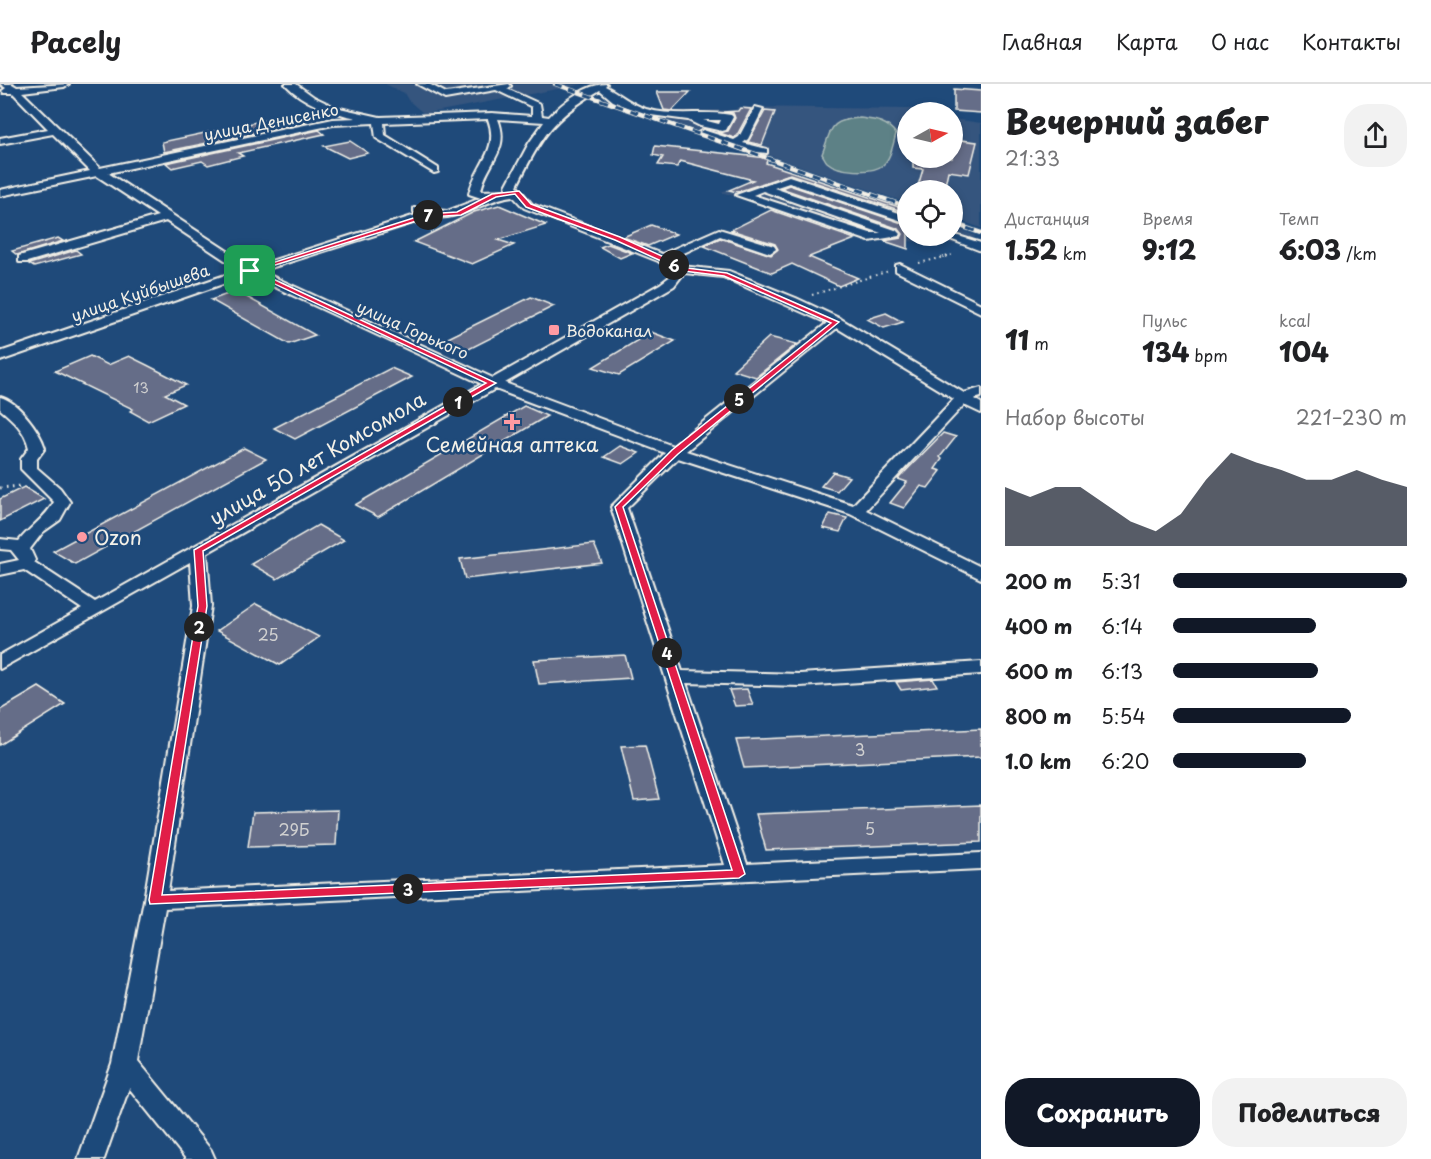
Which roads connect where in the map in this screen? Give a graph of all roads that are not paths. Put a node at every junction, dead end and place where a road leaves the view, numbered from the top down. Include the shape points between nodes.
1 (64, 84) edge
2 (290, 84) edge
3 (422, 84) edge
4 (620, 84) edge
5 (506, 85) edge
6 (603, 86) edge
7 (10, 87) edge
8 (0, 92) edge
9 (758, 109) dead end
10 (492, 116) junction
11 (537, 118) junction
12 (666, 118) junction
13 (691, 118) dead end
14 (379, 120) junction
15 (551, 120) junction
16 (56, 130) junction
17 (0, 141) edge
18 (736, 143) junction
19 (763, 151) dead end
20 (434, 170) dead end
21 (97, 171) junction
22 (764, 188) junction
23 (0, 192) edge
24 (517, 192) junction
25 (494, 195) junction
26 (397, 215) dead end
27 (428, 215) junction
28 (897, 216) edge
29 (167, 217) junction
30 (963, 241) edge
31 (981, 247) edge
32 (770, 249) dead end
33 (662, 258) junction
34 (23, 259) dead end
35 (900, 268) road end
36 (678, 269) junction
37 (250, 271) junction
38 (981, 309) edge
39 (836, 322) junction
40 (0, 357) edge
41 (492, 383) junction
42 (981, 392) edge
43 (962, 398) junction
44 (0, 401) edge
45 (981, 409) edge
46 (675, 452) junction
47 (856, 511) junction
48 (0, 544) edge
49 (198, 550) junction
50 (24, 557) junction
51 (0, 570) edge
52 (981, 574) edge
53 (95, 609) junction
54 (0, 663) edge
55 (981, 668) edge
56 (675, 677) junction
57 (981, 861) edge
58 (739, 874) junction
59 (155, 900) junction
60 (125, 1064) junction
61 (92, 1159) edge
62 (202, 1159) edge

1 - 7 street
2 - 14 street via 310,101 335,111
3 - 5 street via 445,96
4 - 6 street
5 - 11 street via 537,106
6 - 12 street via 613,98
6 - 15 street via 567,105
7 - 8 street
7 - 16 street, улица Горького
9 - 18 street via 743,139
10 - 11 street, улица Денисенко
10 - 14 street, улица Денисенко
10 - 25 street via 497,126 496,149 475,194
11 - 15 street, улица Денисенко
12 - 13 street
12 - 18 street
14 - 20 street via 380,136
14 - 21 street, улица Денисенко via 333,122
15 - 24 street via 532,145 511,186
16 - 17 street
16 - 21 street, улица Горького
18 - 19 street
21 - 23 street, улица Денисенко
21 - 29 street, улица Горького
22 - 22 street via 896,234 869,237 742,195
22 - 28 street via 789,179
24 - 25 street
24 - 33 street via 528,206
25 - 27 street, улица Куйбышева via 458,214
26 - 27 street, улица Куйбышева via 419,209
27 - 37 street, улица Куйбышева
29 - 34 street
29 - 37 street, улица Горького
30 - 31 street
32 - 33 street via 718,232
33 - 36 street
35 - 38 street
36 - 39 street via 725,274
36 - 41 street, улица 50 лет Комсомола via 676,279 664,287
37 - 40 street, улица Куйбышева
37 - 41 street, улица Горького
39 - 43 street
39 - 46 street
41 - 46 street, улица Горького
41 - 49 street, улица 50 лет Комсомола
42 - 43 street
43 - 45 street
43 - 47 street
44 - 50 street via 34,436 37,448 29,459 29,469 62,502 54,517 37,529
46 - 47 street, улица Горького
46 - 56 street via 619,507
47 - 52 street, улица Горького
48 - 50 street via 13,544
49 - 53 street, улица 50 лет Комсомола
49 - 59 street via 202,606
50 - 51 street
50 - 53 street
53 - 54 street, улица 50 лет Комсомола
55 - 56 street via 800,680
56 - 58 street
57 - 58 street
58 - 59 street
59 - 60 street
60 - 61 street
60 - 62 street

